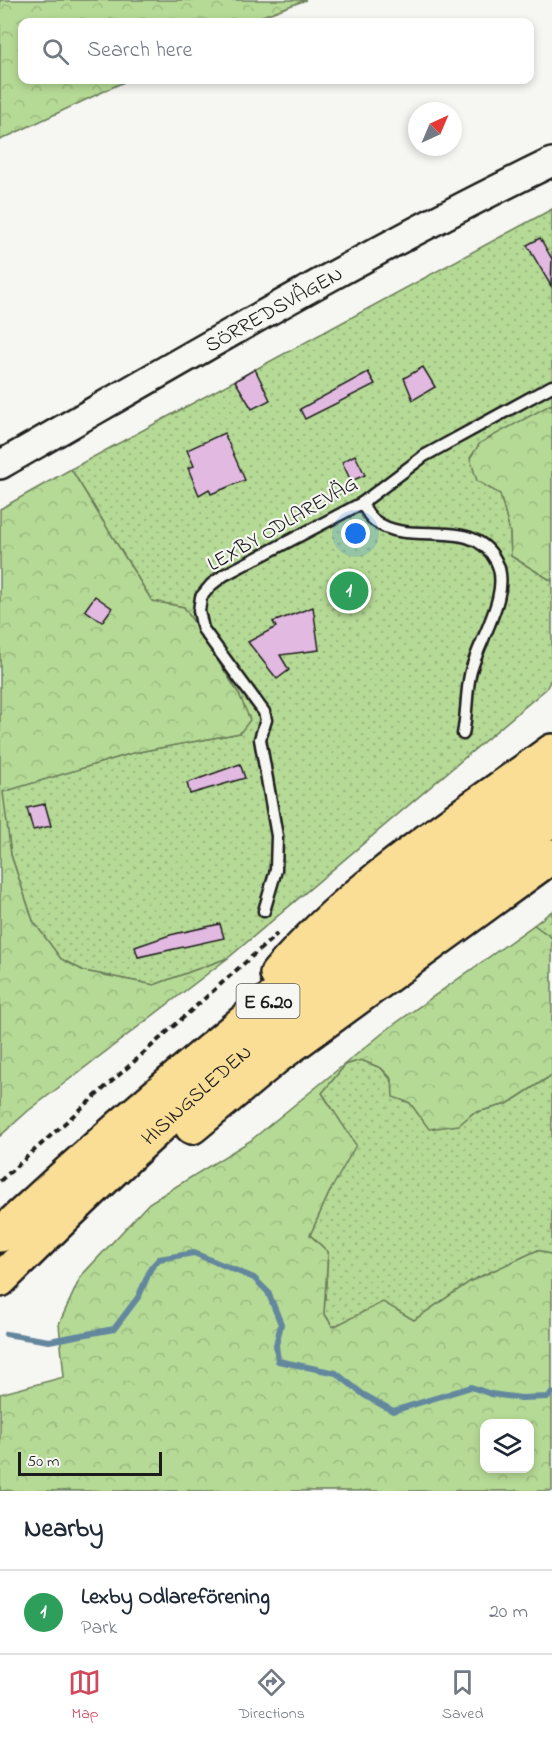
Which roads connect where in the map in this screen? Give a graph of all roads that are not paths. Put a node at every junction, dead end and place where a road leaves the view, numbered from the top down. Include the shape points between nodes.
1 (552, 162) edge
2 (552, 386) edge
3 (0, 465) edge
4 (362, 502) junction
5 (463, 734) dead end
6 (552, 751) edge
7 (552, 788) edge
8 (552, 819) edge
9 (552, 856) edge
10 (264, 910) dead end
11 (213, 1048) junction
12 (0, 1235) edge
13 (0, 1282) edge

1 - 3 street, SÖRREDSVÄGEN via 365,258
2 - 4 lane, LEXBY ODLAREVÄG via 424,456
4 - 5 lane via 374,521 385,526 468,537 486,547 497,563 501,585 470,676
4 - 10 lane, LEXBY ODLAREVÄG via 225,575 201,597 202,629 266,720 260,739 277,836 276,870
6 - 11 highway via 350,903 298,949
7 - 11 highway, HISINGSLEDEN / E 6.20 via 283,988
8 - 13 highway, HISINGSLEDEN / E 6.20 via 296,1010 231,1064 75,1206
9 - 13 highway via 275,1058
11 - 12 highway, HISINGSLEDEN / E 6.20

